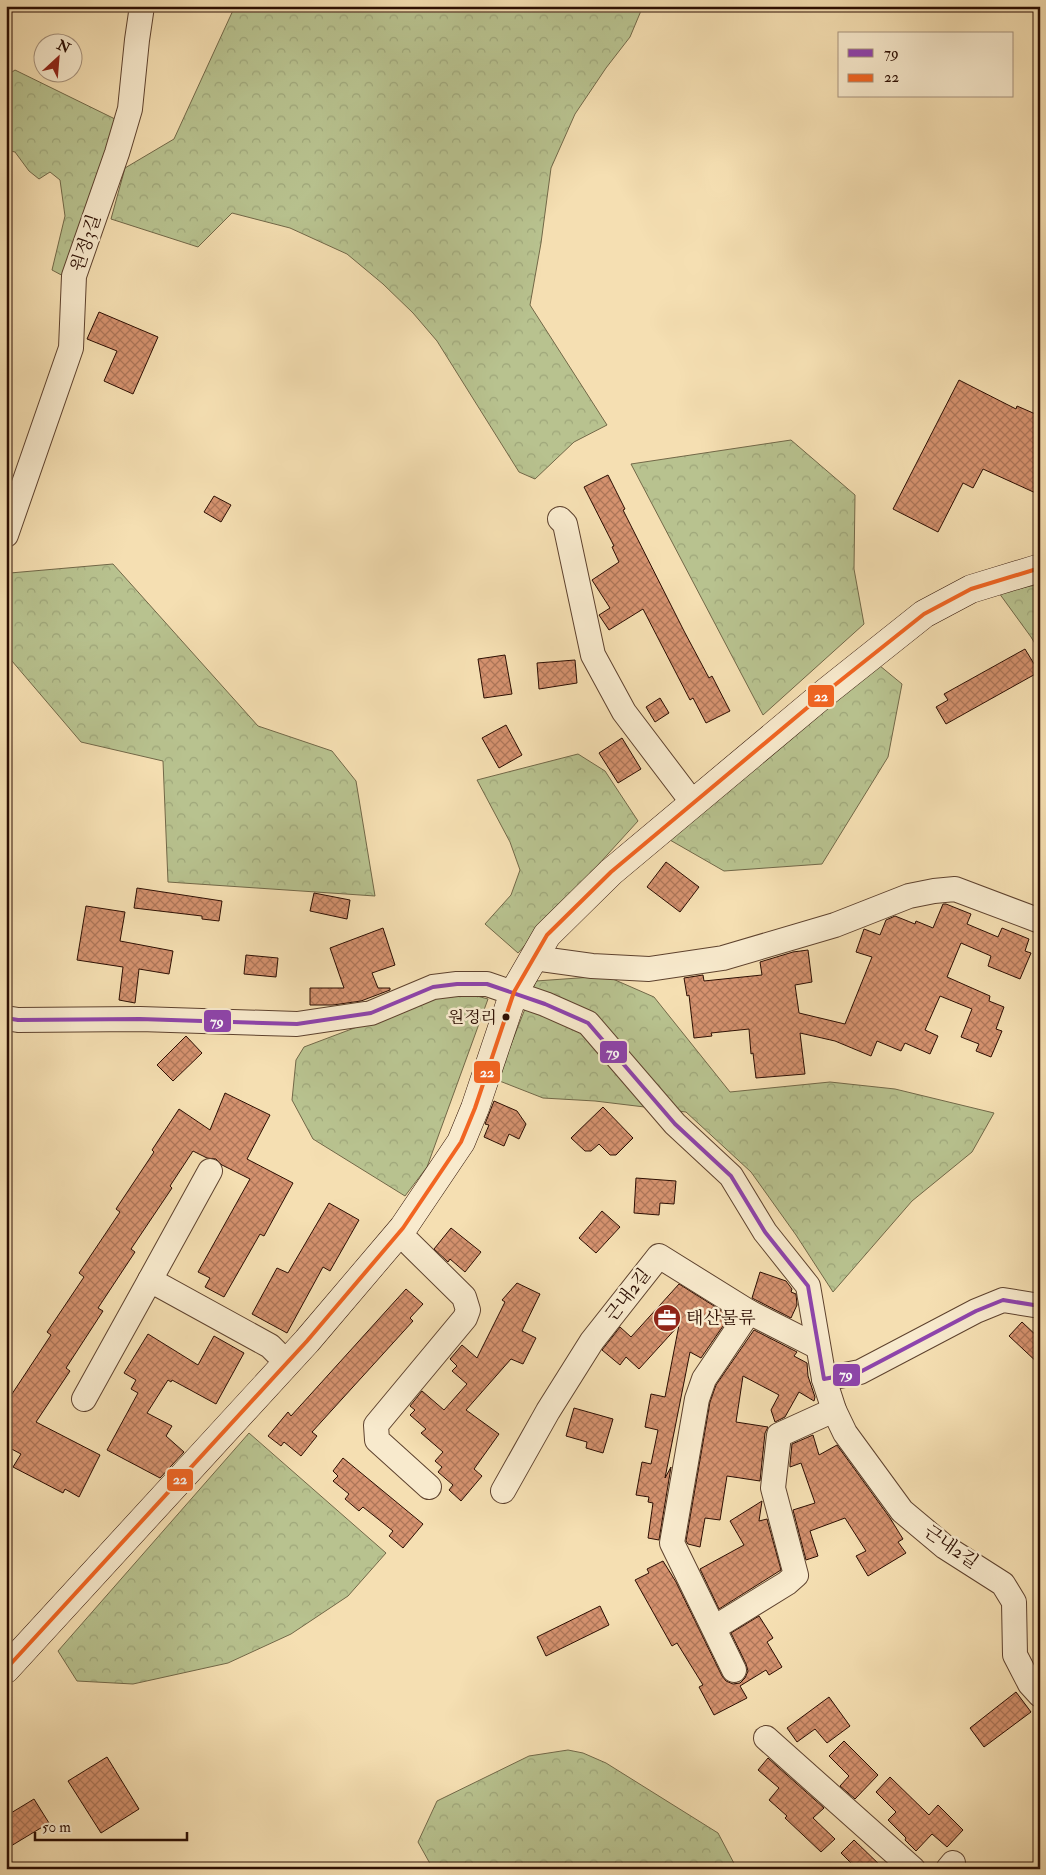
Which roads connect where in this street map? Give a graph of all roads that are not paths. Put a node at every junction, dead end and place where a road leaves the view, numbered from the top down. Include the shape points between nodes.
1 (142, 6) edge
2 (560, 518) dead end
3 (6, 535) edge
4 (1040, 568) edge
5 (693, 803) junction
6 (1040, 921) edge
7 (534, 958) junction
8 (514, 992) junction
9 (6, 1018) edge
10 (210, 1171) dead end
11 (399, 1233) junction
12 (150, 1280) junction
13 (1040, 1306) edge
14 (750, 1312) junction
15 (818, 1347) junction
16 (287, 1363) junction
17 (824, 1379) junction
18 (84, 1399) dead end
19 (834, 1410) junction
20 (429, 1487) dead end
21 (503, 1491) dead end
22 (714, 1628) junction
23 (6, 1669) edge
24 (734, 1670) dead end
25 (1040, 1695) edge
26 (766, 1738) dead end
27 (913, 1869) edge

1 - 3 street, 원정3길 via 130,109 74,276 71,348
2 - 5 street via 565,524 593,655 624,712
4 - 5 street via 971,589 924,614
5 - 7 street via 611,872 547,936
6 - 7 street via 955,889 908,896 835,925 723,958 649,969
7 - 8 street
8 - 9 street via 487,984 433,987 371,1013 297,1024
8 - 11 street via 461,1142
8 - 15 street, 근내2길 via 588,1024 675,1124 731,1176 765,1232 808,1286
10 - 12 street
11 - 16 street
11 - 20 street via 464,1297 468,1310 465,1318 376,1425 377,1440
12 - 16 street via 270,1346
12 - 18 street
13 - 17 street via 1003,1300 860,1372
14 - 15 street, 근내2길
14 - 21 street, 근내2길 via 659,1256 592,1341
14 - 22 street via 704,1380 697,1399 672,1543
15 - 17 street, 근내2길
16 - 23 street
17 - 19 street, 근내2길
19 - 22 street via 779,1434 773,1488 796,1575
19 - 25 street, 근내2길 via 845,1434 902,1511 945,1546 1003,1584 1014,1602 1015,1655 1030,1684
22 - 24 street
26 - 27 street

